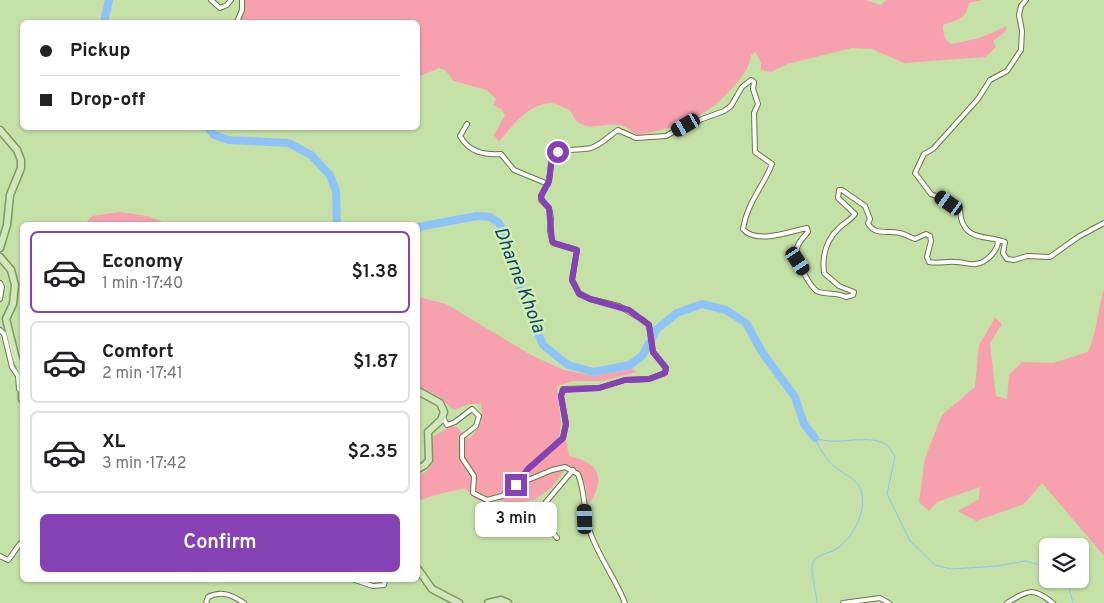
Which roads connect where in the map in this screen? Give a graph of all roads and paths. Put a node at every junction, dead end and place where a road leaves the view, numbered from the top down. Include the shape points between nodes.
1 (211, 0) edge
2 (231, 0) edge
3 (242, 0) edge
4 (1026, 0) edge
5 (238, 20) edge
6 (467, 124) dead end
7 (0, 130) edge
8 (548, 184) junction
9 (1104, 223) edge
10 (998, 240) junction
11 (0, 248) edge
12 (0, 257) edge
13 (0, 283) edge
14 (0, 299) edge
15 (0, 330) edge
16 (20, 368) edge
17 (20, 390) edge
18 (420, 392) edge
19 (443, 417) junction
20 (420, 468) edge
21 (573, 470) junction
22 (516, 485) junction
23 (557, 538) dead end
24 (20, 544) edge
25 (0, 556) edge
26 (420, 572) edge
27 (361, 582) edge
28 (385, 582) edge
29 (206, 603) edge
30 (244, 603) edge
31 (459, 603) edge
32 (488, 603) edge
33 (508, 603) edge
34 (625, 603) edge
35 (843, 603) edge
36 (889, 603) edge
37 (1007, 603) edge
38 (1053, 603) edge

1 - 2 street via 220,8
3 - 5 street
4 - 10 street via 1019,15 1021,50 1007,71 990,80 978,99 933,149 924,154 915,174 931,194 959,206 961,219 969,232
6 - 8 street via 460,136 469,148 486,154 501,154 514,170
7 - 11 main road via 17,150 21,168 10,194 7,225
8 - 10 street via 552,157 558,152 591,148 618,130 636,138 666,136 724,111 751,80 758,104 754,113 755,152 772,164 746,211 743,229 752,235 781,235 807,228 808,232 796,252 808,283 819,292 838,292 846,297 854,292 839,286 824,273 825,248 832,235 855,214 838,198 839,190 865,206 870,218 868,223 876,231 900,233 915,239 926,234 930,236 926,257 929,262 980,263 995,250
8 - 22 street via 541,196 549,208 552,241 577,250 572,280 579,294 619,306 649,325 653,352 666,368 665,373 649,379 625,380 599,388 563,390 561,396 566,424 563,438 528,469
9 - 10 street via 1045,258 1007,259 1002,253 1004,242
12 - 16 main road via 11,270 15,285 13,304 6,319
13 - 14 street
15 - 17 street via 18,376
18 - 19 main road via 440,403
19 - 20 main road via 429,429 429,460
19 - 22 street via 447,424 455,422 472,409 479,416 476,426 462,437 462,458 474,476 473,493 487,500 502,496
21 - 22 street via 565,467 552,470
21 - 23 street via 546,502 544,509 545,524
21 - 34 street via 584,490 585,519 592,538
24 - 25 street via 10,559
26 - 31 main road via 432,589
27 - 28 street via 373,586 384,585
29 - 30 street via 214,594 224,594
32 - 33 main road via 501,600
35 - 36 street via 880,598
37 - 38 street via 1031,591 1044,595

